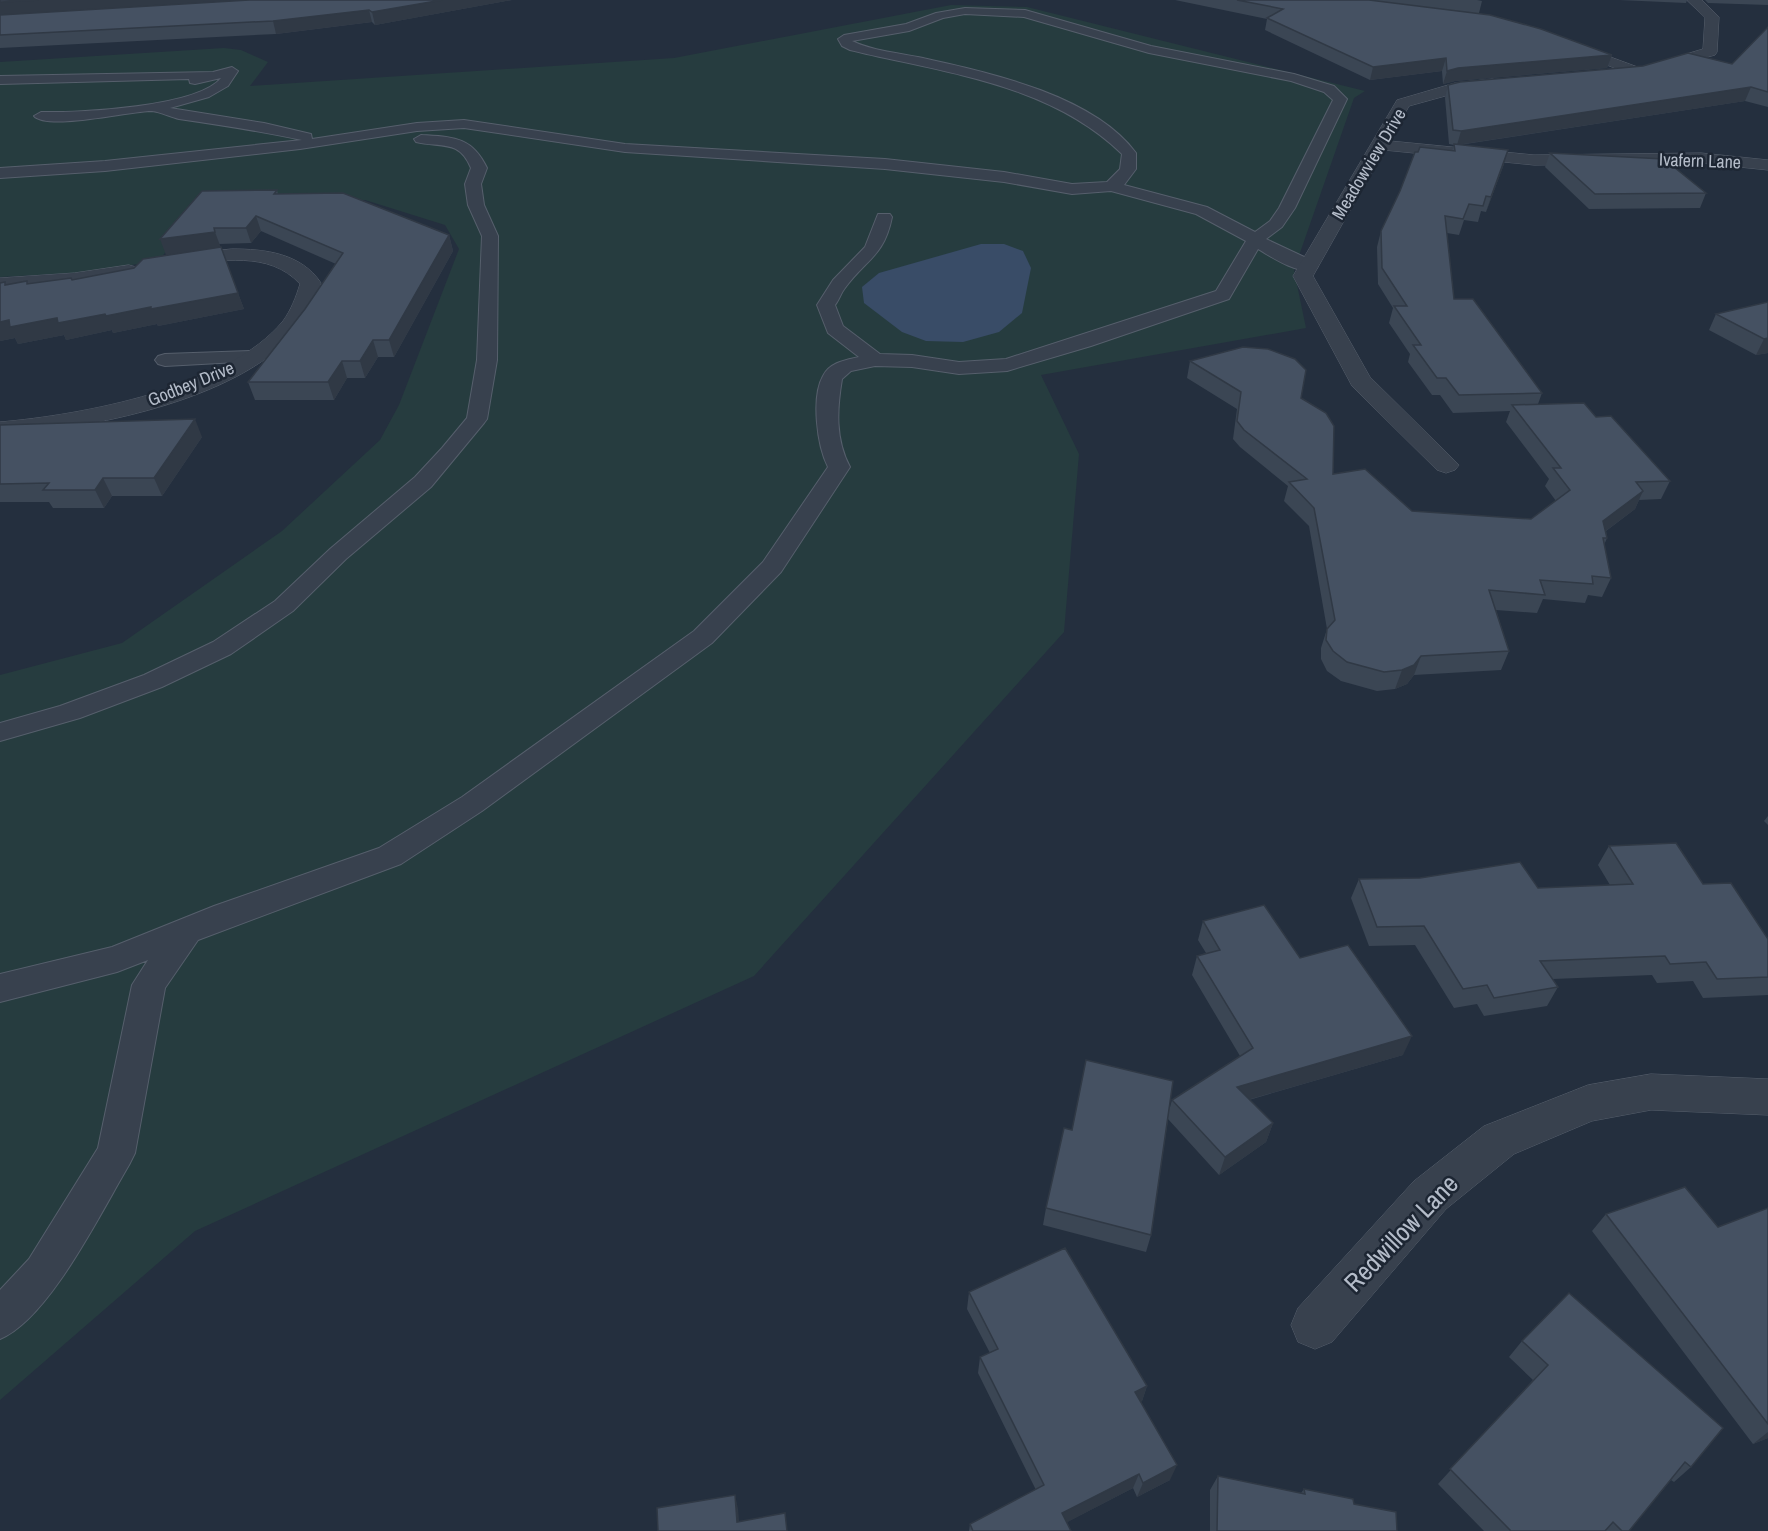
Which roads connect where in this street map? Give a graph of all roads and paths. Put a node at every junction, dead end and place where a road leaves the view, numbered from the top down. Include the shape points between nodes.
1 (1694, 0) edge
2 (1553, 40) edge
3 (1638, 72) junction
4 (210, 75) junction
5 (1592, 76) edge
6 (0, 80) edge
7 (195, 80) dead end
8 (1512, 83) edge
9 (152, 107) junction
10 (41, 116) dead end
11 (333, 139) junction
12 (1380, 145) junction
13 (1768, 165) edge
14 (0, 173) edge
15 (1111, 186) junction
16 (884, 217) dead end
17 (1254, 241) junction
18 (1309, 266) junction
19 (0, 284) edge
20 (250, 357) junction
21 (165, 360) dead end
22 (875, 360) junction
23 (0, 429) edge
24 (1446, 465) dead end
25 (0, 732) edge
26 (187, 930) junction
27 (0, 988) edge
28 (1768, 1097) edge
29 (0, 1319) edge
30 (1315, 1325) dead end

1 - 3 street via 1712,17 1710,52
2 - 3 street
3 - 5 street
4 - 6 lane
4 - 7 lane
4 - 9 lane via 232,71 215,89
8 - 12 street, Meadowview Drive via 1455,88 1403,103
9 - 10 lane
9 - 11 lane via 308,138
11 - 14 lane via 105,166
11 - 15 lane via 464,124 625,148 885,164 1072,189
11 - 25 lane via 458,143 474,153 479,168 473,184 476,205 490,236 487,360 477,419 423,482 284,606 222,648 153,681 70,712
12 - 13 street, Ivafern Lane via 1534,160 1701,158
12 - 18 street, Meadowview Drive
15 - 17 lane via 1209,213
15 - 17 lane via 1128,169 1129,153 1118,138 1090,120 1033,93 983,76 854,47 844,39 965,11 1025,14 1149,49 1294,78 1329,89 1341,99 1335,112 1287,208 1276,224
16 - 22 lane via 869,256 840,284 826,305 835,328
17 - 18 lane
17 - 22 lane via 1223,295 1084,342 1006,365 959,368
18 - 24 street via 1303,276 1360,381
19 - 20 street, Godbey Drive via 111,274 212,256 275,258 297,268 311,283 300,311 287,328
20 - 21 lane
20 - 23 street, Godbey Drive via 202,382 143,404 26,428
22 - 26 lane via 846,366 831,377 827,402 832,456 839,467 772,567 703,637 472,804 390,856
26 - 27 lane via 117,959
26 - 29 lane via 149,985 116,1153 43,1273
28 - 30 street, Redwillow Lane via 1651,1092 1588,1103 1498,1140 1430,1195

